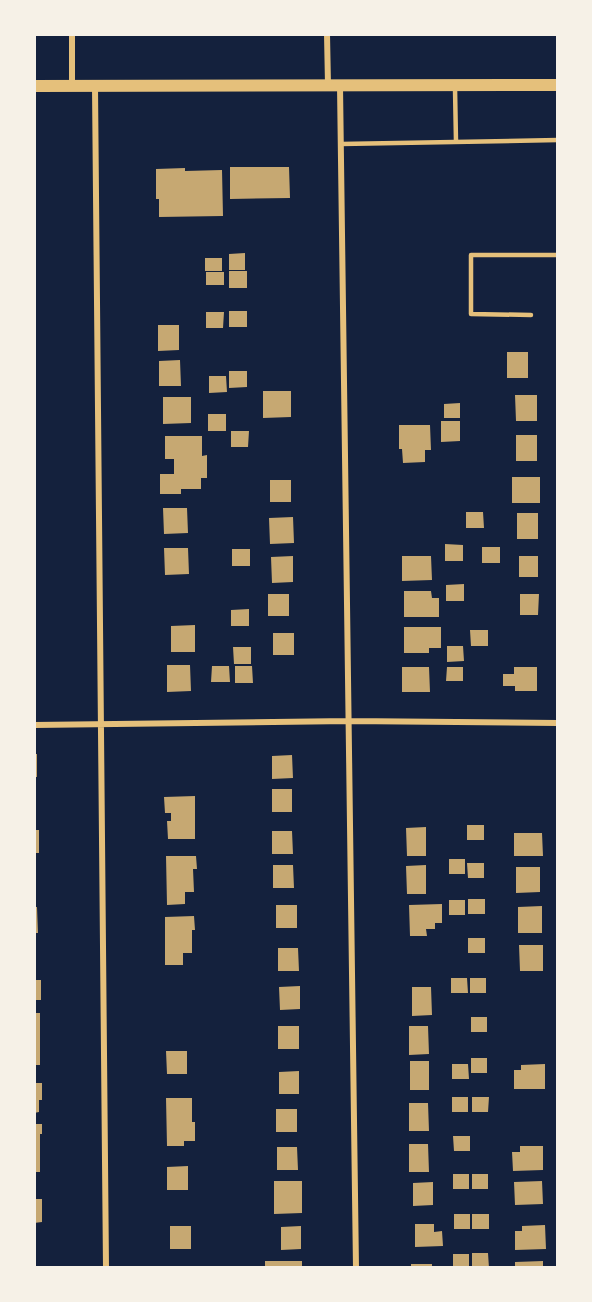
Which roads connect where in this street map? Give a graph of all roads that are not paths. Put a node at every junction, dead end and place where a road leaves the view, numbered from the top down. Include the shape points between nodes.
1 (72, 34) edge
2 (327, 34) edge
3 (454, 85) junction
4 (558, 85) edge
5 (34, 86) edge
6 (72, 86) junction
7 (334, 86) junction
8 (95, 87) junction
9 (558, 140) edge
10 (456, 142) junction
11 (341, 144) junction
12 (558, 255) edge
13 (531, 315) dead end
14 (349, 721) junction
15 (558, 723) edge
16 (100, 724) junction
17 (34, 725) edge
18 (105, 1268) edge
19 (356, 1268) edge

1 - 6 street
2 - 7 street
3 - 4 main road
3 - 7 main road
3 - 10 lane
5 - 6 main road
6 - 8 main road
7 - 8 main road
7 - 11 street
8 - 16 street
9 - 10 lane
10 - 11 lane
11 - 14 street
12 - 13 lane via 471,255 471,314
14 - 15 street
14 - 16 street
14 - 19 street
16 - 17 street
16 - 18 street

